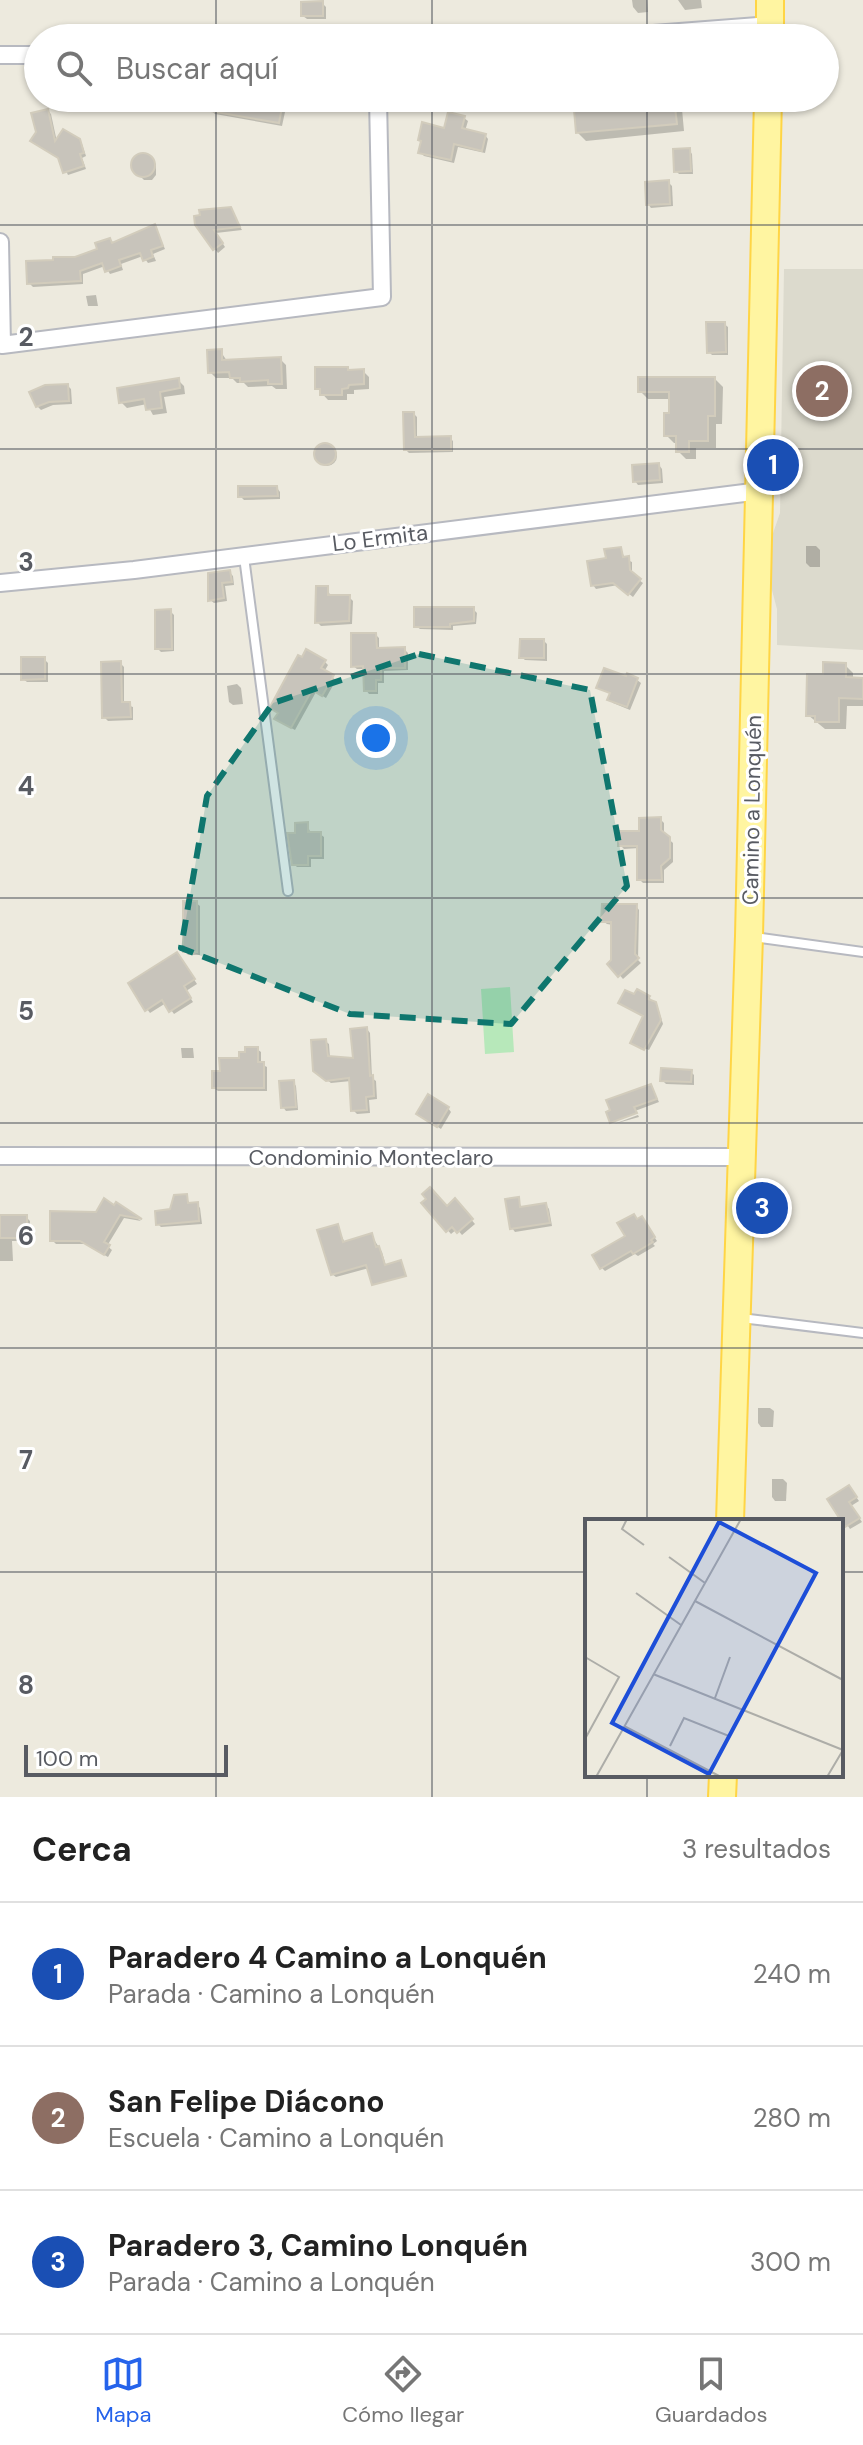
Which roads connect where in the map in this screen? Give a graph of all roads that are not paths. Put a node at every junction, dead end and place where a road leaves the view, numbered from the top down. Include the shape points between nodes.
1 (770, 21) edge
2 (740, 24) edge
3 (0, 55) edge
4 (24, 55) edge
5 (378, 112) edge
6 (768, 112) edge
7 (0, 242) edge
8 (760, 491) junction
9 (244, 556) junction
10 (0, 583) edge
11 (288, 891) dead end
12 (749, 936) junction
13 (863, 952) edge
14 (0, 1156) edge
15 (741, 1157) junction
16 (737, 1318) junction
17 (863, 1333) edge
18 (730, 1519) edge
19 (723, 1777) edge
20 (722, 1797) edge

1 - 2 street
3 - 4 street
5 - 7 street via 382,297 2,345
6 - 8 main road, Camino a Lonquén
8 - 9 street, Lo Ermita
8 - 12 main road, Camino a Lonquén
9 - 10 street, Lo Ermita
9 - 11 lane
12 - 13 lane
12 - 15 main road, Camino a Lonquén
14 - 15 street, Condominio Monteclaro
15 - 16 main road, Camino a Lonquén
16 - 17 lane
16 - 18 main road, Camino a Lonquén
19 - 20 main road

